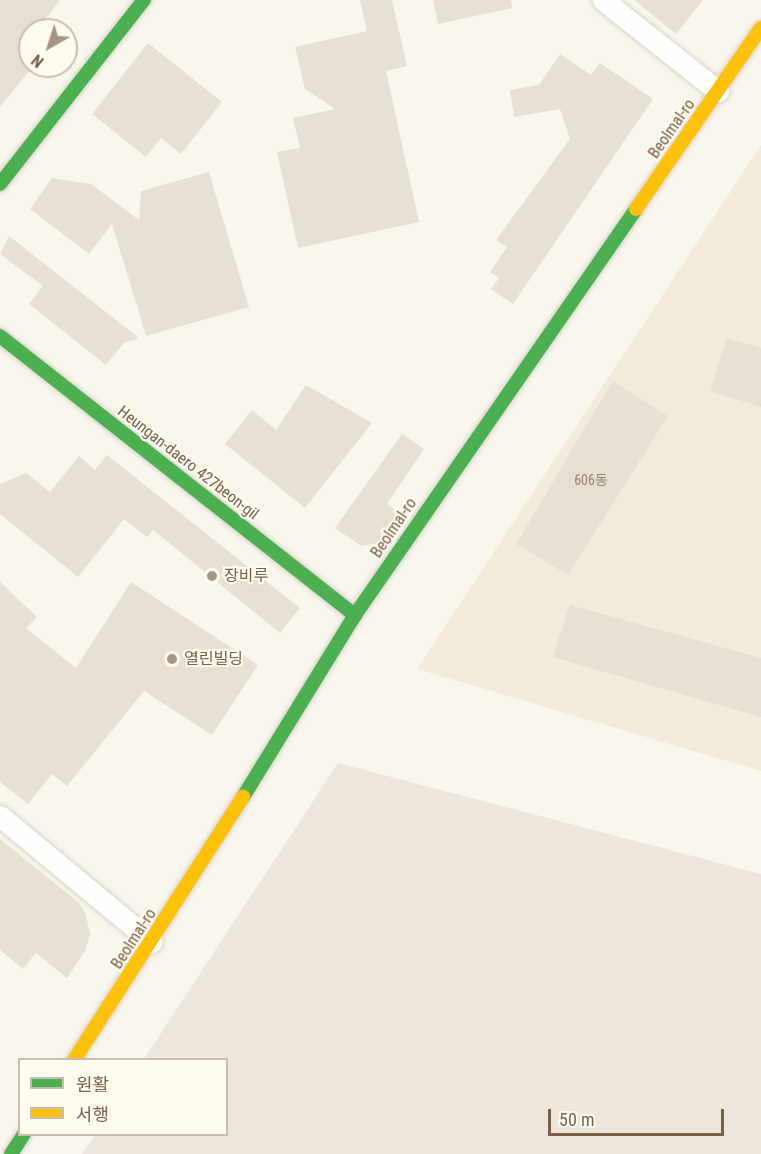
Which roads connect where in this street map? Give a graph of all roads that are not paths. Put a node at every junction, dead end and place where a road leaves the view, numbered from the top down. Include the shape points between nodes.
1 (144, 0) edge
2 (603, 0) edge
3 (761, 28) edge
4 (718, 91) junction
5 (0, 184) edge
6 (0, 336) edge
7 (355, 615) junction
8 (0, 816) edge
9 (152, 942) junction
10 (75, 1058) edge
11 (23, 1136) edge
12 (11, 1154) edge

1 - 5 street
2 - 4 street
3 - 4 street, Beolmal-ro
4 - 7 street, Beolmal-ro via 520,371
6 - 7 street, Heungan-daero 427beon-gil
7 - 9 street, Beolmal-ro via 327,666
8 - 9 street
9 - 10 street, Beolmal-ro
11 - 12 street

